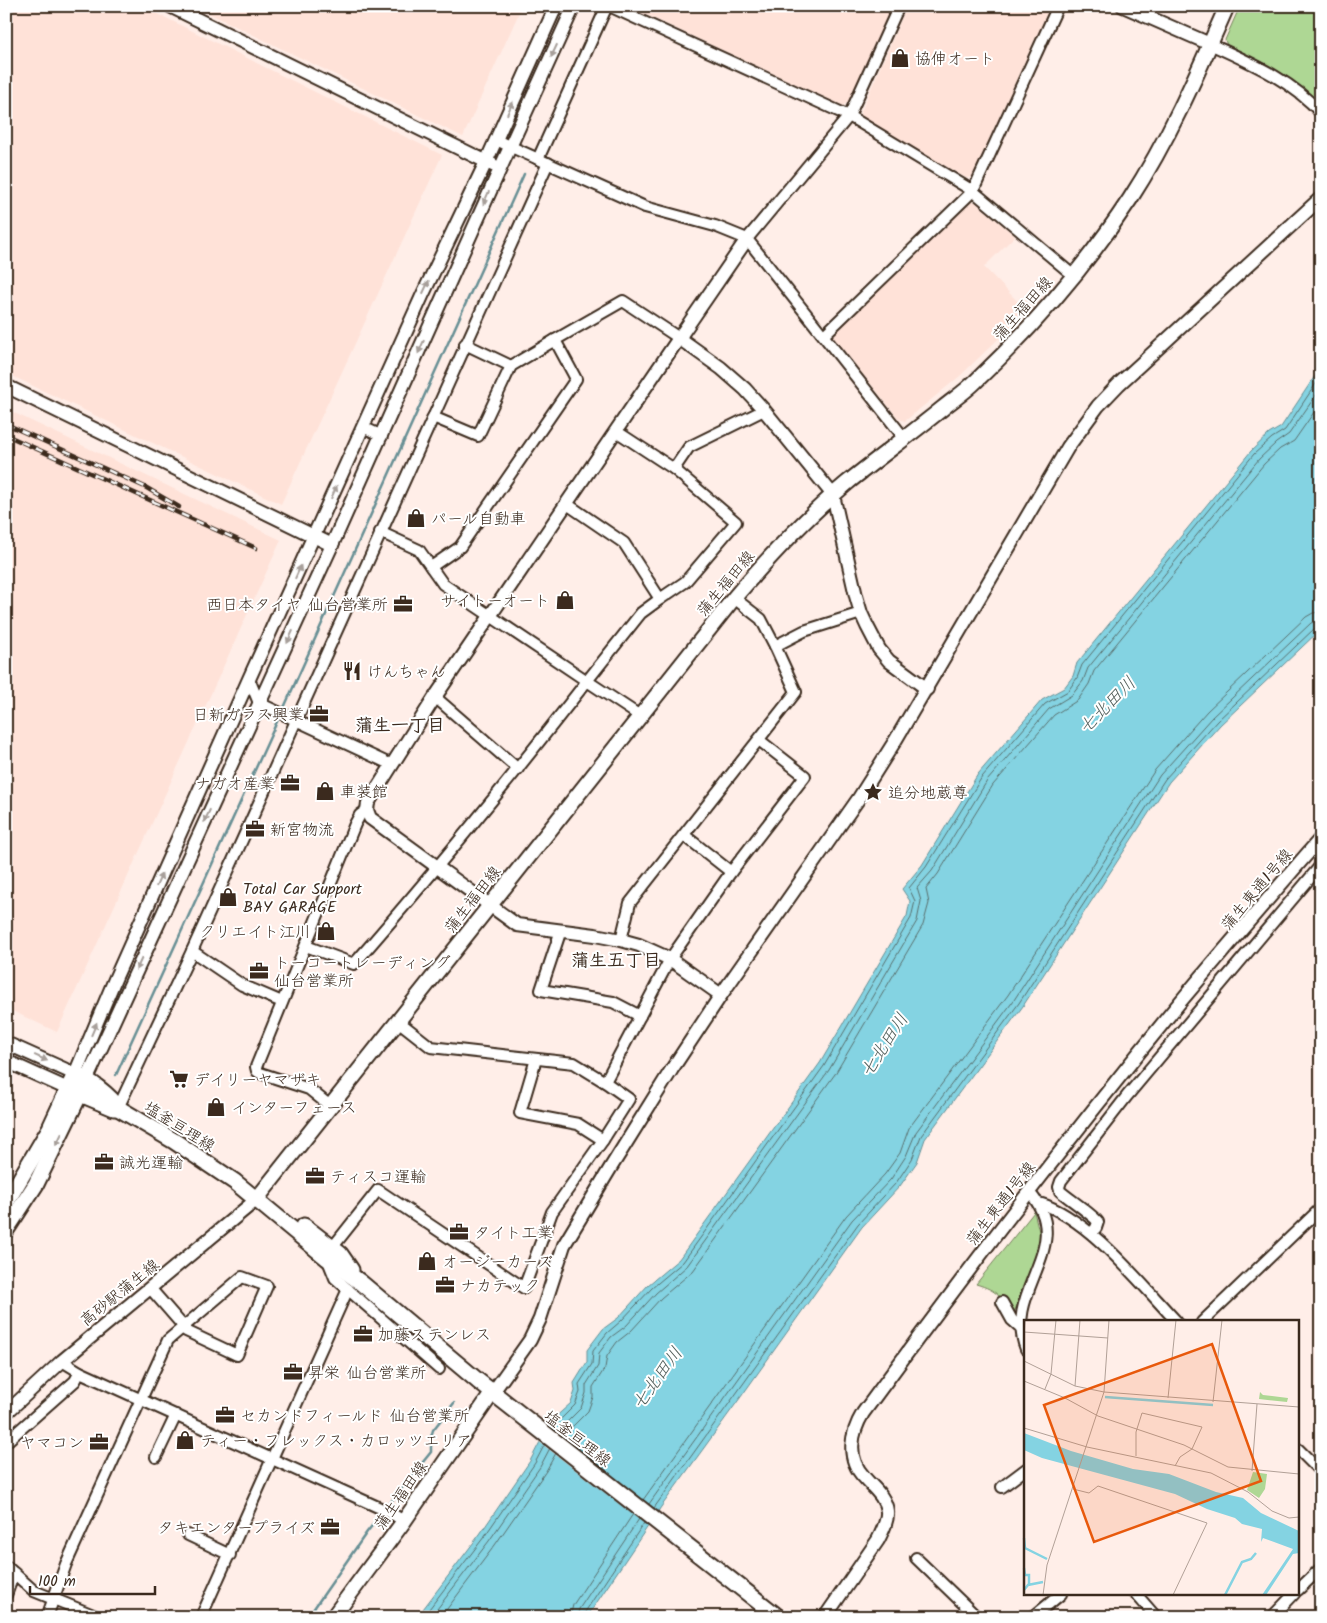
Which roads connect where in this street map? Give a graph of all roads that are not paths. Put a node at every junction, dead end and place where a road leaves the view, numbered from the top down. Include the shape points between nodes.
1 (170, 6) edge
2 (556, 6) edge
3 (574, 6) edge
4 (608, 6) edge
5 (899, 6) edge
6 (1058, 6) edge
7 (1123, 6) edge
8 (1227, 6) edge
9 (1210, 44) junction
10 (1321, 114) edge
11 (849, 116) junction
12 (496, 140) junction
13 (510, 146) junction
14 (538, 158) junction
15 (486, 162) junction
16 (548, 163) junction
17 (500, 168) junction
18 (973, 191) junction
19 (1321, 198) edge
20 (747, 239) junction
21 (1074, 276) junction
22 (824, 335) junction
23 (679, 338) junction
24 (555, 340) junction
25 (465, 344) junction
26 (511, 366) junction
27 (6, 386) edge
28 (764, 410) junction
29 (432, 416) junction
30 (363, 427) junction
31 (616, 431) junction
32 (382, 436) junction
33 (905, 439) junction
34 (674, 469) junction
35 (833, 495) junction
36 (567, 504) junction
37 (380, 532) junction
38 (314, 536) junction
39 (332, 545) junction
40 (431, 567) junction
41 (734, 598) junction
42 (660, 599) junction
43 (861, 613) junction
44 (491, 616) junction
45 (775, 646) junction
46 (249, 679) junction
47 (587, 681) junction
48 (927, 688) junction
49 (435, 697) junction
50 (259, 703) junction
51 (640, 716) junction
52 (292, 719) junction
53 (759, 740) junction
54 (392, 765) junction
55 (518, 769) junction
56 (366, 810) junction
57 (684, 835) junction
58 (1321, 838) edge
59 (1321, 865) edge
60 (437, 868) junction
61 (731, 872) junction
62 (489, 905) junction
63 (560, 930) junction
64 (621, 940) junction
65 (306, 946) junction
66 (192, 951) junction
67 (670, 959) junction
68 (721, 995) junction
69 (282, 1002) junction
70 (640, 1016) junction
71 (398, 1021) junction
72 (6, 1043) edge
73 (536, 1059) junction
74 (6, 1061) edge
75 (81, 1076) junction
76 (605, 1082) junction
77 (74, 1092) junction
78 (98, 1096) junction
79 (115, 1106) junction
80 (330, 1106) junction
81 (603, 1140) junction
82 (1030, 1192) junction
83 (256, 1200) junction
84 (6, 1203) edge
85 (1039, 1203) junction
86 (1321, 1208) edge
87 (6, 1230) edge
88 (1091, 1233) junction
89 (330, 1253) junction
90 (354, 1286) junction
91 (150, 1288) junction
92 (1002, 1302) dead end
93 (1175, 1320) edge
94 (1204, 1320) edge
95 (183, 1326) junction
96 (1020, 1327) junction
97 (1024, 1344) edge
98 (62, 1360) junction
99 (439, 1369) dead end
100 (80, 1372) junction
101 (497, 1396) junction
102 (140, 1399) junction
103 (6, 1413) edge
104 (176, 1415) junction
105 (6, 1442) edge
106 (1300, 1451) edge
107 (156, 1457) dead end
108 (273, 1458) junction
109 (1024, 1470) edge
110 (1321, 1472) edge
111 (1002, 1487) dead end
112 (404, 1521) junction
113 (188, 1535) dead end
114 (230, 1555) junction
115 (916, 1558) dead end
116 (6, 1566) edge
117 (1321, 1568) edge
118 (14, 1573) junction
119 (1300, 1588) edge
120 (6, 1595) edge
121 (1059, 1596) edge
122 (1138, 1596) edge
123 (1292, 1596) edge
124 (53, 1599) junction
125 (94, 1616) edge
126 (47, 1617) edge
127 (201, 1617) edge
128 (333, 1617) edge
129 (778, 1617) edge
130 (825, 1617) edge
131 (977, 1617) edge
132 (1033, 1617) edge
133 (1156, 1617) edge
134 (1272, 1617) edge

1 - 15 street
12 -> 2 street
3 -> 13 street
4 - 11 street
4 - 14 street
5 - 11 street
6 - 18 street
7 - 9 street
8 - 9 main road, 蒲生福田線
9 - 10 street via 1274,75
9 - 21 main road, 蒲生福田線 via 1150,164 1130,198
11 - 18 street
11 - 20 street
12 - 13 street
12 - 15 street
13 - 14 street
13 - 17 street
14 - 16 street
15 - 17 street
30 -> 15 street
16 - 20 street via 645,207 715,226
16 - 25 street
17 -> 32 street
18 - 21 street
18 - 22 street
19 - 48 street via 1098,406 1068,447
20 - 22 street
20 - 23 street
21 - 33 main road, 蒲生福田線 via 1026,332 974,383
22 - 33 street
23 - 24 street via 623,301
23 - 28 street via 721,368
23 - 31 street
24 - 26 street
24 - 40 street via 576,379 460,547
25 - 26 street
25 - 29 street
26 - 29 street via 478,436
27 - 38 street
28 - 34 street via 689,447
28 - 35 street
29 - 37 street
30 - 32 street
38 -> 30 street
31 - 34 street
31 - 36 street
32 - 39 street
33 - 35 main road, 蒲生福田線
34 - 42 street via 736,522 685,582
35 - 41 main road, 蒲生福田線 via 776,549
35 - 43 street
36 - 42 street via 624,544
36 - 44 street
37 - 40 street via 419,550
37 - 52 street
38 - 39 street
46 -> 38 street
39 -> 50 street
40 - 44 street via 443,584
41 - 45 street via 761,619
41 - 51 main road, 蒲生福田線
42 - 47 street via 641,613
43 - 45 street via 804,631
43 - 48 street via 889,660
44 - 47 street
44 - 49 street
45 - 53 street via 796,692
46 - 50 street
75 -> 46 street via 119,970
47 - 51 street
47 - 55 street
48 - 68 street via 859,798
49 - 54 street
49 - 55 street
50 - 52 street
50 -> 75 street
51 - 62 main road, 蒲生福田線
52 - 54 street
52 - 66 street
53 - 57 street
53 - 61 street via 805,776
54 - 56 street
55 - 60 street
56 - 60 street via 370,818
56 - 65 street via 354,824
57 - 61 street
57 - 64 street via 630,903
58 - 82 street, 蒲生東通1号線 via 1181,1002
59 - 88 street via 1127,1096 1061,1181 1060,1191 1098,1222
60 - 62 street
60 - 65 street via 354,964
61 - 67 street
62 - 63 street via 517,925
62 - 71 main road, 蒲生福田線
63 - 64 street
63 - 70 street via 542,990 613,1002
64 - 67 street
65 - 69 street
66 - 69 street via 242,985
66 - 79 street
67 - 68 street
67 - 70 street
68 - 101 street via 568,1236 535,1330
69 - 80 street via 256,1071 309,1089
70 - 76 street
71 - 73 street via 431,1047
71 - 80 main road, 蒲生福田線
72 -> 75 street
73 - 76 street via 574,1063
73 - 81 street via 520,1113 578,1124
74 - 77 street
75 - 77 main road
75 - 78 main road, 塩釜亘理線
76 - 81 street via 629,1098
77 - 78 main road
77 - 84 main road
77 -> 87 main road via 36,1184
78 - 79 main road, 塩釜亘理線
79 - 83 main road, 塩釜亘理線 via 174,1141
80 - 83 main road, 蒲生福田線
81 - 89 street via 552,1212 524,1288 378,1190
82 - 85 street
82 - 130 street, 蒲生東通1号線 via 936,1313 854,1428 854,1460 862,1475 883,1498 888,1513 878,1540
83 - 89 main road, 塩釜亘理線
83 - 89 main road, 塩釜亘理線 via 277,1204 315,1235
83 - 91 street, 高砂駅蒲生線
85 - 88 street via 1053,1207
85 - 96 street via 1046,1232 1044,1249 1026,1295
86 - 94 street
88 - 93 street
89 - 90 main road, 塩釜亘理線
90 - 99 street
90 - 101 main road, 塩釜亘理線
90 - 108 street
91 - 95 street
91 - 98 street, 高砂駅蒲生線
92 - 96 street
95 - 95 street via 242,1277 267,1286 236,1354
95 - 102 street via 168,1340
96 - 97 street
98 - 100 street
98 - 103 street, 高砂駅蒲生線
100 - 102 street
100 - 105 street via 75,1382
101 - 112 main road, 蒲生福田線
101 - 129 main road, 塩釜亘理線
102 - 104 street
102 - 124 street
104 - 107 street
104 - 108 street
106 - 110 street
108 - 112 street
108 - 114 street
109 - 111 street
112 - 128 main road, 蒲生福田線
113 - 114 street
114 - 127 street
115 - 131 street
116 - 118 street
117 - 119 street
118 - 120 street
118 - 124 street via 34,1591
121 - 132 street
122 - 133 street
123 - 134 street
124 - 125 street
124 - 126 street

